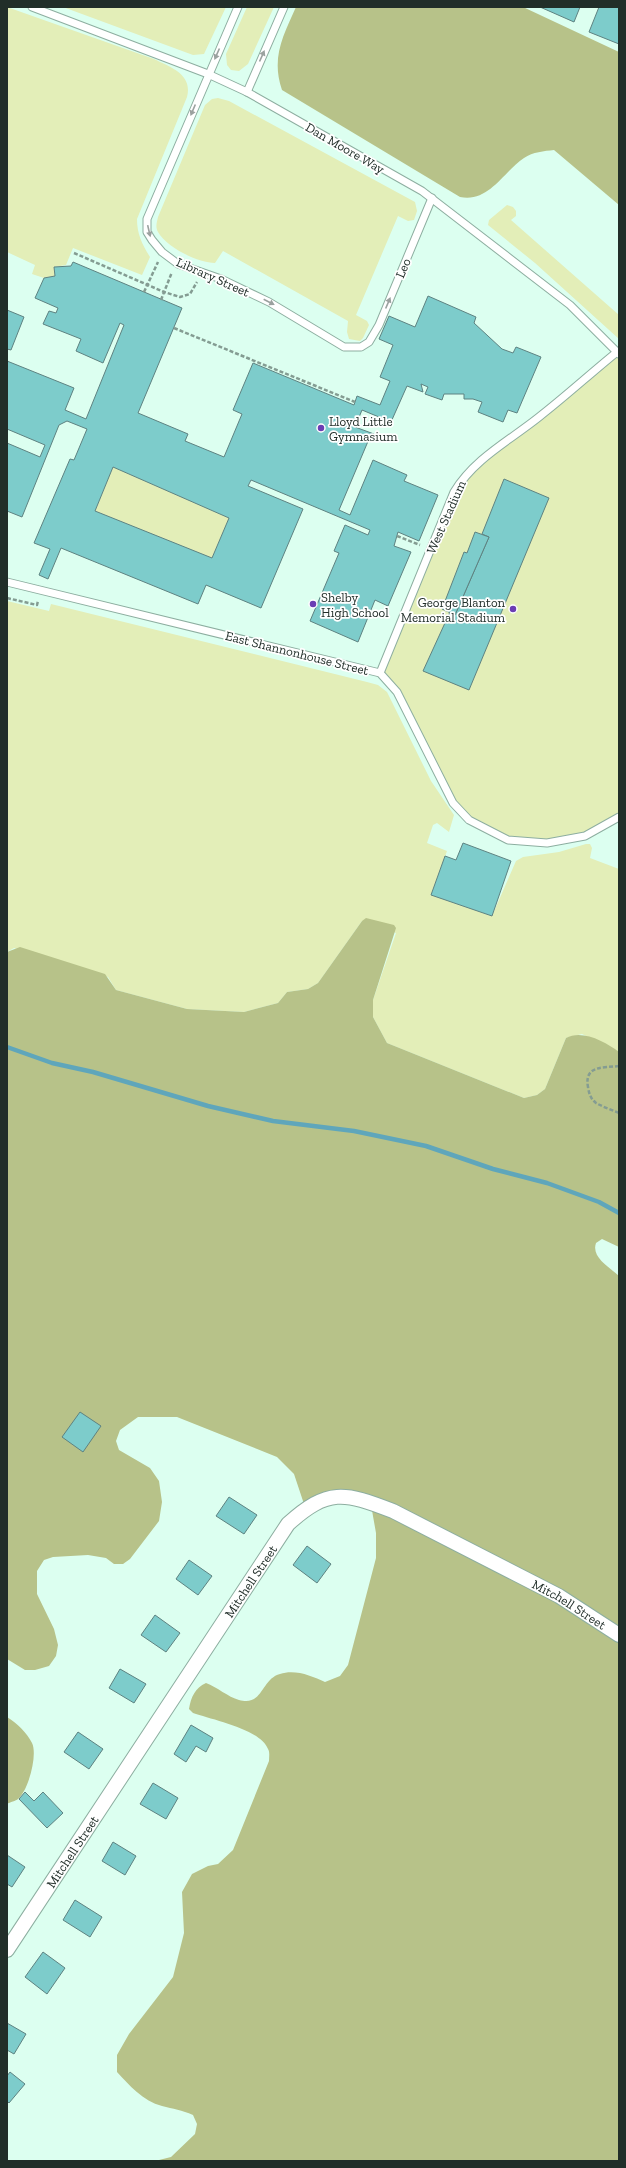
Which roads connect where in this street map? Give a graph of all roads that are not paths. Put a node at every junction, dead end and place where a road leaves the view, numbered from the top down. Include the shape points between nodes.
1 (32, 7) edge
2 (238, 7) edge
3 (284, 7) edge
4 (208, 74) junction
5 (247, 92) junction
6 (432, 198) junction
7 (372, 338) joint
8 (618, 353) edge
9 (7, 582) edge
10 (380, 673) junction
11 (619, 817) edge
12 (619, 1635) edge
13 (7, 1950) edge

1 - 4 lane, Dan Moore Way
2 -> 4 lane, Library Street
5 -> 3 lane
4 - 5 lane, Dan Moore Way
4 -> 7 lane, Library Street via 147,219 147,232 162,252 176,262 269,302 344,347 361,347
5 - 6 lane, Dan Moore Way
7 -> 6 lane, Leo
6 - 8 lane, Dan Moore Way via 570,305
8 - 10 lane, West Stadium via 539,417 479,461 464,476 454,492
9 - 10 lane, East Shannonhouse Street
10 - 11 lane, East Shannonhouse Street via 397,692 453,803 469,820 508,840 547,843 585,836
12 - 13 street, Mitchell Street via 552,1592 393,1511 368,1501 343,1496 320,1500 288,1524

